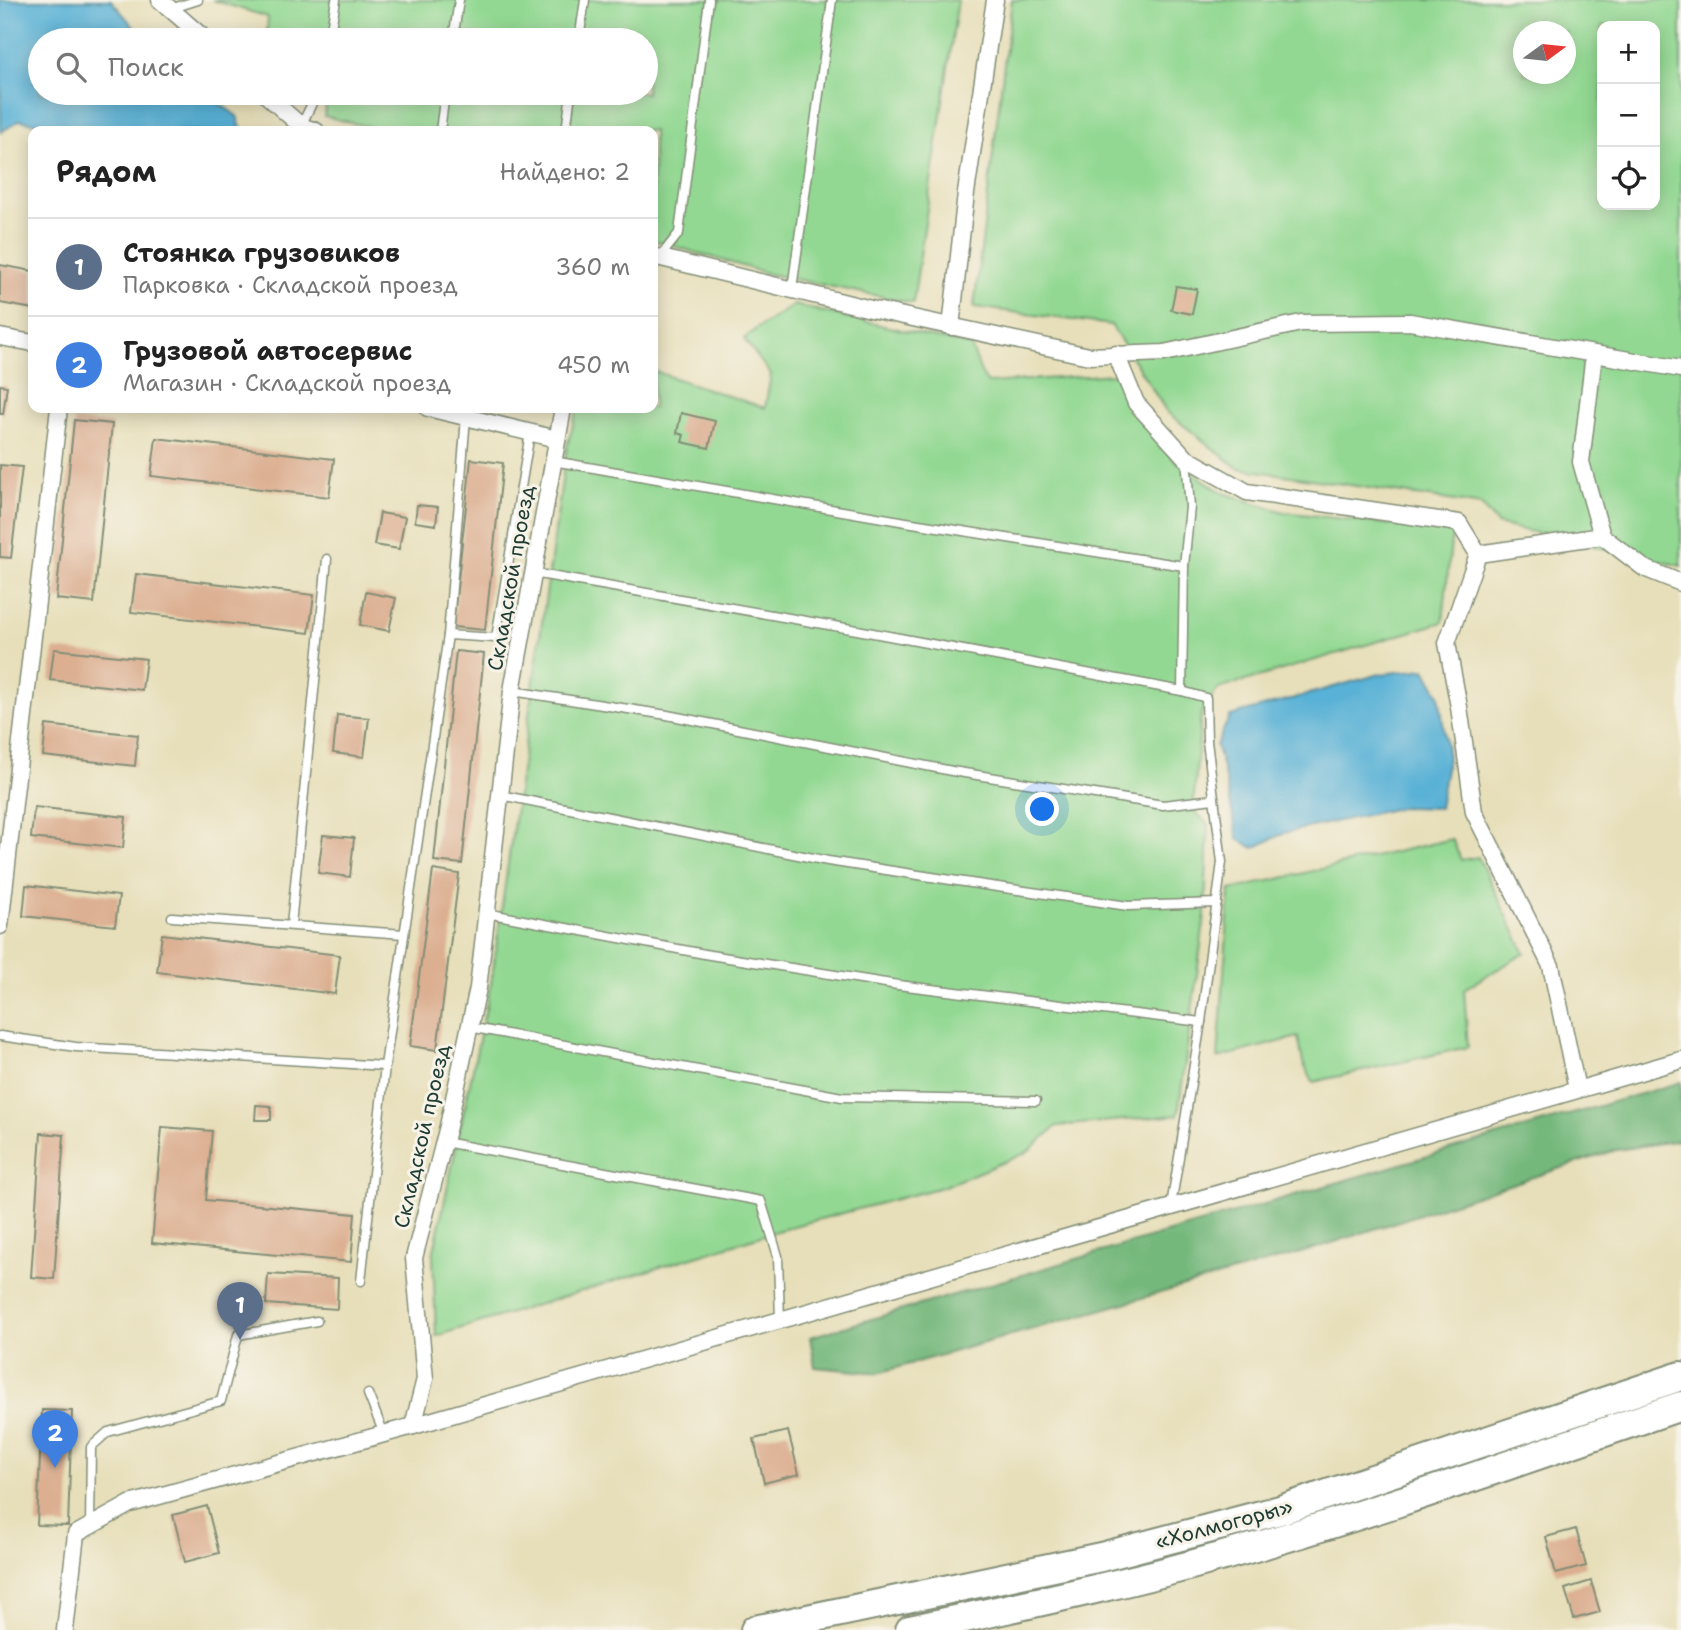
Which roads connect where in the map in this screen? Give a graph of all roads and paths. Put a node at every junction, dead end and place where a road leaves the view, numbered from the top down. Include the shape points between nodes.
1 (198, 0) edge
2 (336, 0) edge
3 (459, 0) edge
4 (585, 0) edge
5 (709, 0) edge
6 (832, 0) edge
7 (995, 0) edge
8 (165, 4) edge
9 (192, 28) edge
10 (331, 28) edge
11 (455, 28) edge
12 (581, 28) edge
13 (279, 105) edge
14 (314, 105) edge
15 (443, 105) edge
16 (569, 105) edge
17 (304, 126) edge
18 (309, 126) edge
19 (441, 126) edge
20 (567, 126) edge
21 (658, 255) edge
22 (658, 257) edge
23 (792, 289) junction
24 (951, 327) junction
25 (0, 337) edge
26 (28, 342) edge
27 (1594, 354) junction
28 (1116, 355) junction
29 (1681, 369) edge
30 (58, 413) edge
31 (449, 413) edge
32 (562, 413) edge
33 (466, 417) junction
34 (530, 433) junction
35 (557, 439) junction
36 (1186, 458) junction
37 (553, 461) junction
38 (1602, 537) junction
39 (1478, 554) junction
40 (327, 559) dead end
41 (1184, 566) junction
42 (533, 573) junction
43 (1681, 583) edge
44 (448, 635) junction
45 (512, 691) junction
46 (1182, 691) junction
47 (500, 795) junction
48 (1214, 799) junction
49 (1217, 903) junction
50 (486, 913) junction
51 (172, 916) dead end
52 (291, 925) junction
53 (0, 926) edge
54 (404, 934) junction
55 (1201, 1022) junction
56 (470, 1027) junction
57 (0, 1036) edge
58 (1681, 1060) edge
59 (385, 1066) junction
60 (1577, 1089) junction
61 (1036, 1101) dead end
62 (444, 1142) junction
63 (1171, 1206) junction
64 (361, 1280) dead end
65 (780, 1320) junction
66 (317, 1321) dead end
67 (1681, 1376) edge
68 (368, 1394) dead end
69 (1681, 1406) edge
70 (413, 1426) junction
71 (384, 1434) junction
72 (90, 1527) junction
73 (65, 1630) edge
74 (755, 1630) edge
75 (910, 1630) edge

1 - 8 lane
2 - 10 lane
3 - 11 lane
4 - 12 lane
5 - 21 lane via 679,233
6 - 23 lane
7 - 24 street
8 - 9 street
13 - 17 street
14 - 18 lane
15 - 19 lane
16 - 20 lane
22 - 23 street
23 - 24 street
24 - 28 street via 1089,356
25 - 26 street
27 - 28 street via 1410,322 1301,323 1164,352
27 - 29 street
27 - 38 street via 1581,462
28 - 36 street via 1136,403
30 - 53 street
31 - 33 street
32 - 35 street, Складской проезд
33 - 34 street
33 - 44 lane
34 - 35 street
34 - 44 lane via 496,638
35 - 37 street, Складской проезд
36 - 39 street via 1247,492 1459,523
36 - 41 lane via 1190,507
37 - 41 lane
37 - 42 street, Складской проезд
38 - 39 street
38 - 43 street via 1644,568
39 - 60 street via 1447,643 1474,812 1551,966
40 - 52 lane
41 - 46 lane
42 - 45 street, Складской проезд
42 - 46 lane
44 - 54 lane
45 - 47 street, Складской проезд
45 - 48 lane via 1163,805
46 - 48 lane via 1206,698
47 - 49 lane via 802,856 977,884 1128,906
47 - 50 street, Складской проезд
48 - 49 lane via 1222,862
49 - 55 lane
50 - 55 lane via 898,985
50 - 56 street, Складской проезд
51 - 52 lane
52 - 54 lane
54 - 59 lane
55 - 63 lane
56 - 61 lane via 842,1097
56 - 62 street, Складской проезд
57 - 59 lane via 76,1047
58 - 60 street
59 - 64 lane
60 - 63 street
62 - 65 lane via 761,1201 778,1256
62 - 70 street, Складской проезд via 414,1258 425,1379
63 - 65 street
65 - 70 street
66 - 72 lane via 238,1335 221,1402 108,1432 91,1447
67 - 74 highway, «Холмогоры» via 1280,1510 1101,1557
68 - 71 lane
69 - 75 highway, «Холмогоры» via 1369,1513 1232,1554
70 - 71 street
71 - 72 street via 130,1504
72 - 73 street via 75,1534

